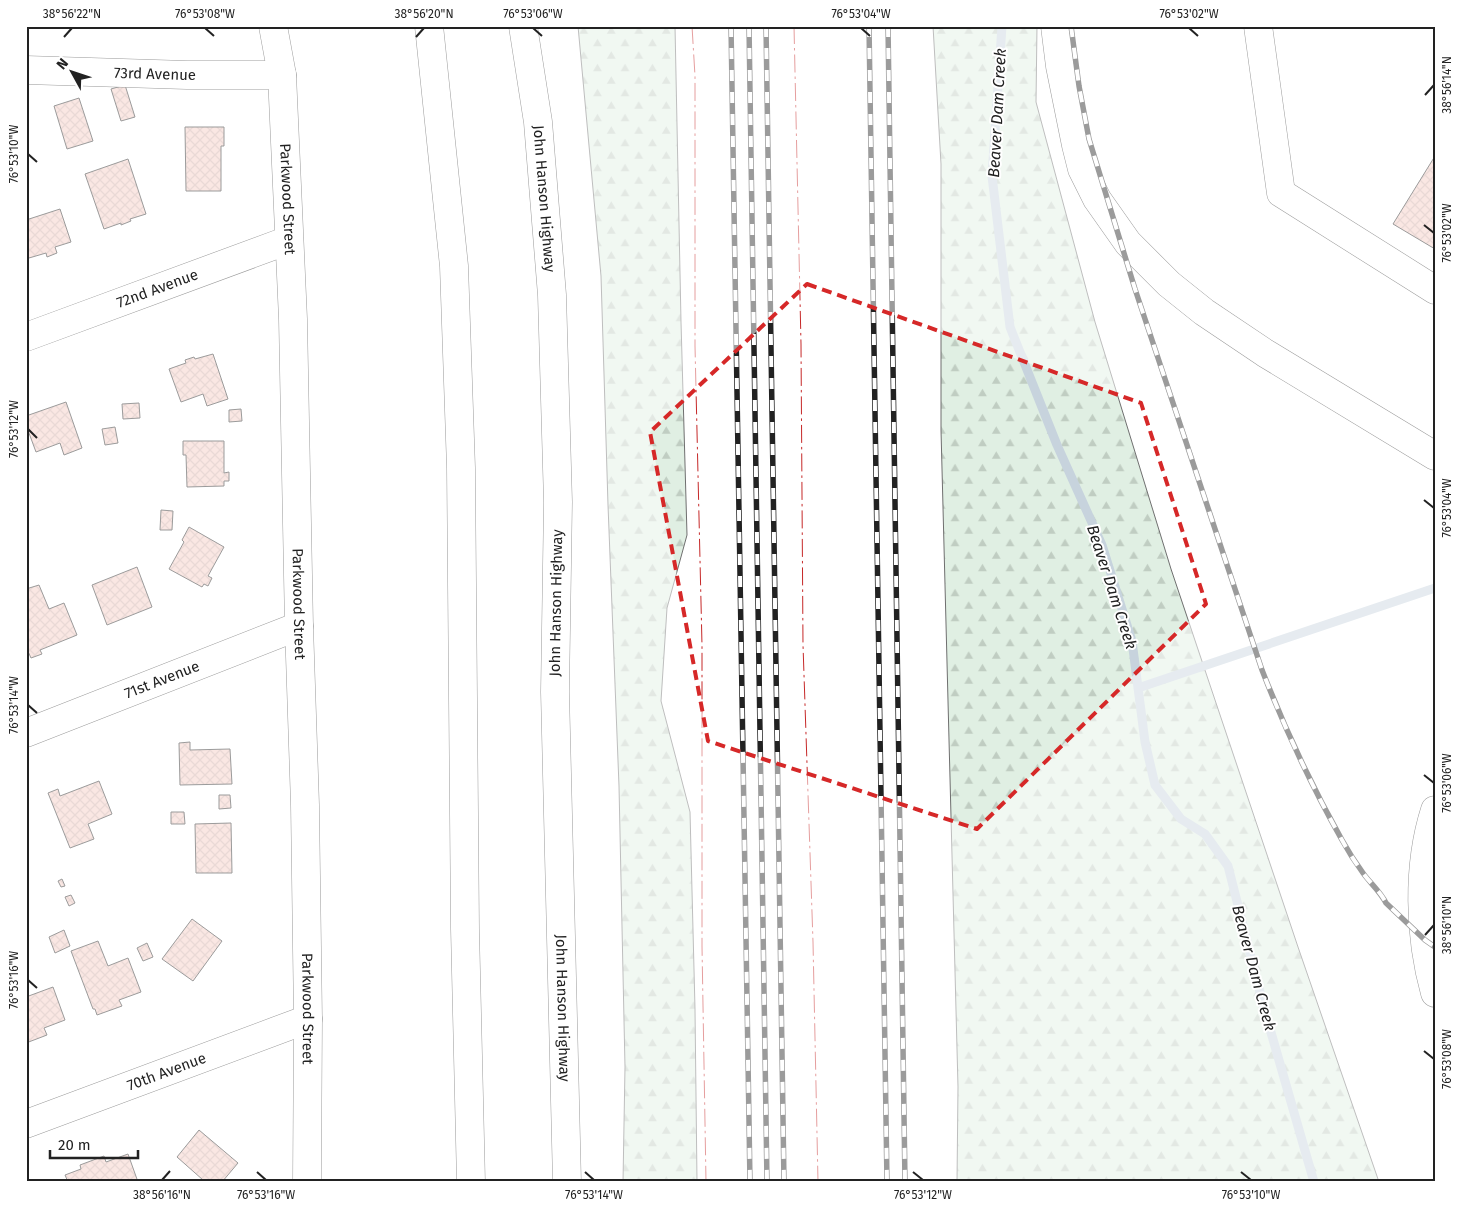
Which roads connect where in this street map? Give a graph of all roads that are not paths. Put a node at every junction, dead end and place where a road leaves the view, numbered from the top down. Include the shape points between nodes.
1 (273, 26) edge
2 (429, 26) edge
3 (523, 26) edge
4 (1055, 26) edge
5 (1258, 26) edge
6 (26, 70) edge
7 (282, 75) junction
8 (289, 240) junction
9 (1435, 290) edge
10 (26, 337) edge
11 (1435, 456) edge
12 (299, 626) junction
13 (26, 733) edge
14 (1435, 810) edge
15 (1435, 993) edge
16 (308, 1019) junction
17 (26, 1124) edge
18 (307, 1182) edge
19 (470, 1182) edge
20 (567, 1182) edge

1 - 7 main road, Parkwood Street
2 - 19 main road via 454,276 461,468
3 - 20 main road, John Hanson Highway via 538,122 552,295 558,502 555,702
4 - 11 main road via 1060,66 1082,169 1096,199 1128,243 1169,284 1204,312 1265,353
5 - 9 main road via 1281,193
6 - 7 main road, 73rd Avenue
7 - 8 main road, Parkwood Street
8 - 10 main road, 72nd Avenue
8 - 12 main road, Parkwood Street
12 - 13 main road, 71st Avenue
12 - 16 main road, Parkwood Street
14 - 15 main road via 1424,864 1422,913
16 - 17 main road, 70th Avenue
16 - 18 main road, Parkwood Street

